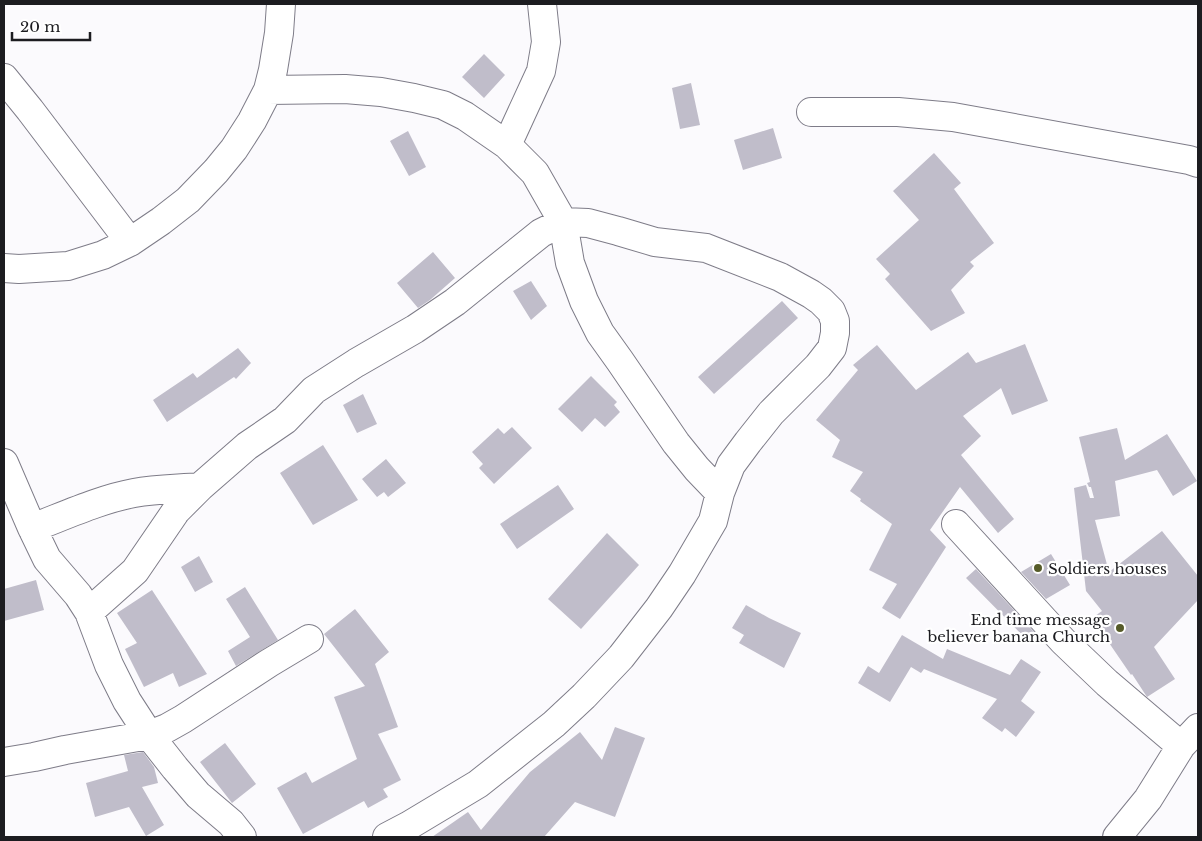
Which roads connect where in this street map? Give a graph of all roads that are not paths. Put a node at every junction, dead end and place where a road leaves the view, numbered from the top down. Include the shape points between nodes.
1 (281, 4) edge
2 (542, 4) edge
3 (4, 78) edge
4 (268, 90) junction
5 (811, 112) dead end
6 (506, 144) junction
7 (1198, 163) edge
8 (564, 222) junction
9 (130, 242) junction
10 (4, 268) edge
11 (7, 472) edge
12 (200, 487) junction
13 (720, 493) junction
14 (4, 513) edge
15 (956, 524) dead end
16 (32, 528) junction
17 (89, 612) junction
18 (310, 639) dead end
19 (149, 734) junction
20 (1190, 737) edge
21 (4, 762) edge
22 (236, 830) edge
23 (265, 837) edge
24 (387, 837) edge
25 (1117, 837) edge

1 - 4 street
2 - 6 street via 546,42 541,71
3 - 9 street
4 - 6 street via 345,89 414,98 443,105
4 - 9 street via 252,121 216,171 188,200
5 - 7 street via 898,112 953,117
6 - 8 street via 535,172
8 - 12 street via 541,233 455,302 314,390 285,420 247,446
8 - 13 street via 570,263 600,333 676,443
8 - 13 street via 588,223 655,242 706,248 780,277 811,294 831,310 835,321 832,348 748,442 732,465
9 - 10 street via 68,266
11 - 14 street
11 - 16 street
12 - 16 street via 134,493
12 - 17 street via 176,511 135,570
13 - 24 street via 712,521 682,574 621,657 584,696 478,784
15 - 20 street via 1063,641 1107,683
16 - 17 street via 47,559
17 - 19 street via 109,665
18 - 19 street via 183,719
19 - 21 street
19 - 22 street via 198,795
20 - 25 street via 1148,799
22 - 23 street

